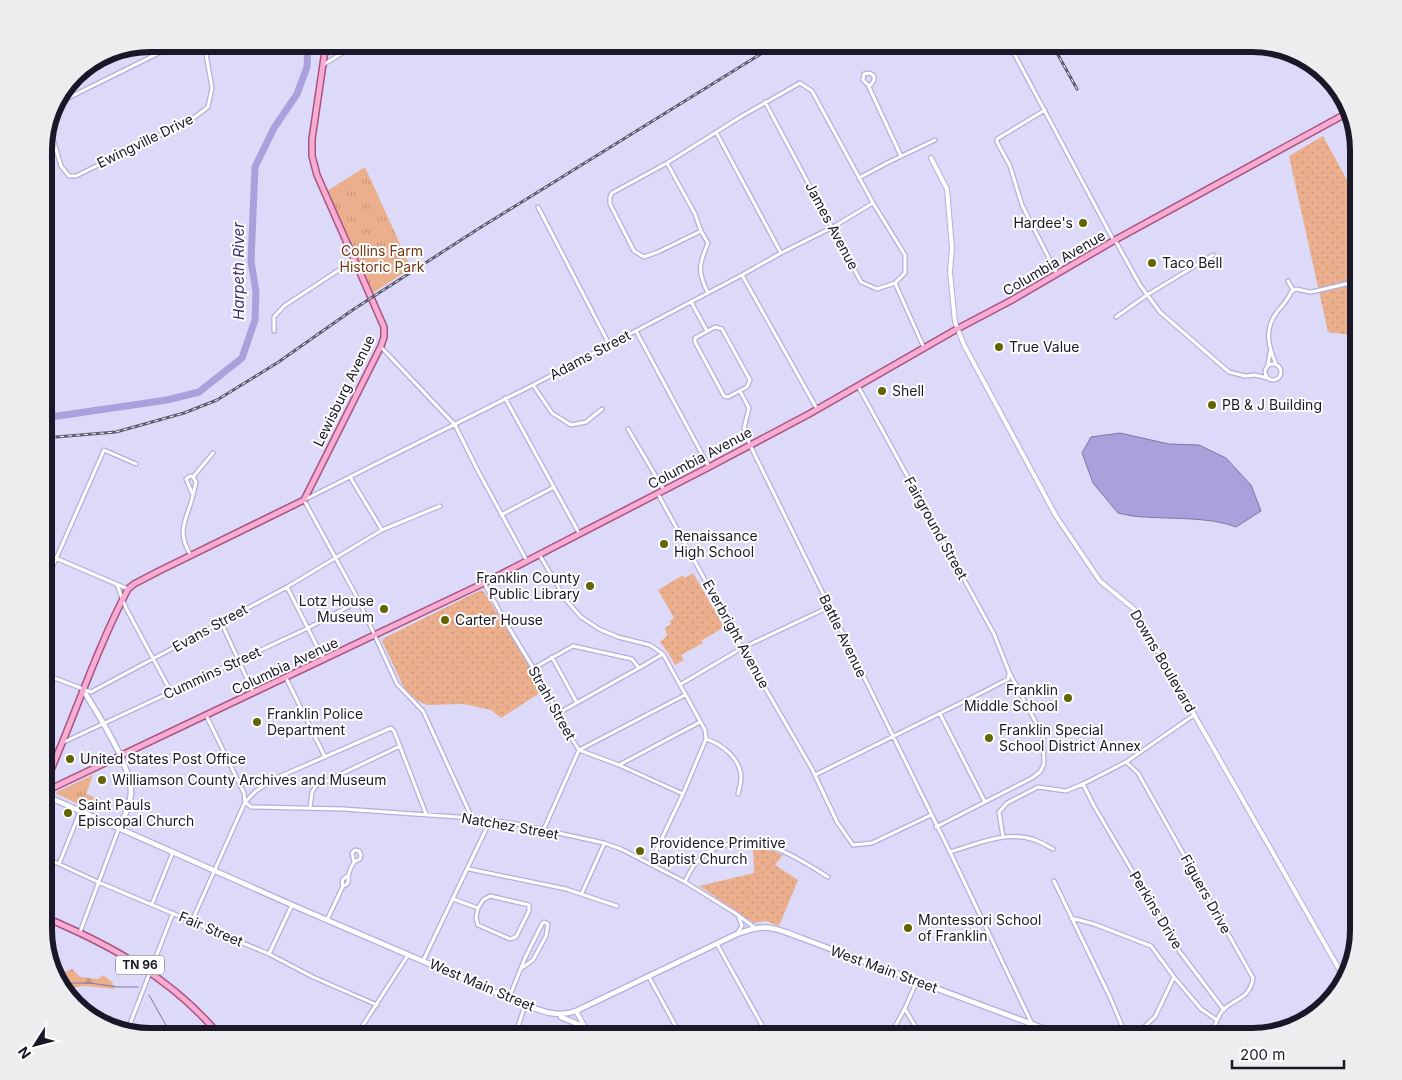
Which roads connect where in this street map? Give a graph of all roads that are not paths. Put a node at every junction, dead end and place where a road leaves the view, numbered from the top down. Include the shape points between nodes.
1 (1013, 52) edge
2 (160, 53) edge
3 (205, 53) edge
4 (325, 53) edge
5 (343, 53) edge
6 (323, 65) junction
7 (868, 85) dead end
8 (68, 98) edge
9 (766, 102) junction
10 (1045, 110) junction
11 (1343, 116) edge
12 (716, 132) junction
13 (53, 139) edge
14 (935, 140) dead end
15 (901, 156) junction
16 (931, 158) dead end
17 (667, 163) junction
18 (860, 178) junction
19 (873, 203) junction
20 (538, 206) dead end
21 (833, 227) junction
22 (701, 231) junction
23 (1115, 240) junction
24 (781, 253) junction
25 (1213, 255) dead end
26 (354, 260) junction
27 (1057, 274) junction
28 (742, 275) junction
29 (1288, 281) dead end
30 (895, 283) junction
31 (1350, 284) edge
32 (1293, 290) junction
33 (708, 293) junction
34 (1147, 295) junction
35 (691, 302) junction
36 (1116, 317) dead end
37 (957, 329) junction
38 (274, 331) dead end
39 (636, 331) junction
40 (708, 331) junction
41 (609, 344) junction
42 (381, 346) junction
43 (924, 348) junction
44 (1270, 351) junction
45 (1276, 364) junction
46 (1266, 367) junction
47 (1255, 375) junction
48 (1267, 378) junction
49 (533, 385) junction
50 (857, 386) junction
51 (740, 391) junction
52 (505, 398) junction
53 (602, 409) dead end
54 (817, 409) junction
55 (455, 425) junction
56 (628, 429) dead end
57 (750, 445) junction
58 (213, 453) dead end
59 (136, 464) dead end
60 (709, 467) junction
61 (193, 477) junction
62 (350, 477) junction
63 (554, 487) junction
64 (664, 490) junction
65 (657, 493) junction
66 (193, 495) junction
67 (304, 500) junction
68 (440, 506) dead end
69 (501, 515) junction
70 (382, 530) junction
71 (579, 534) junction
72 (539, 554) junction
73 (191, 556) junction
74 (53, 557) edge
75 (56, 558) junction
76 (335, 559) junction
77 (527, 561) junction
78 (53, 565) edge
79 (484, 583) junction
80 (117, 585) junction
81 (286, 587) junction
82 (128, 589) junction
83 (123, 599) junction
84 (359, 601) junction
85 (828, 607) junction
86 (220, 622) junction
87 (308, 628) junction
88 (375, 635) junction
89 (742, 648) junction
90 (663, 654) junction
91 (552, 657) junction
92 (154, 658) junction
93 (239, 660) junction
94 (324, 660) junction
95 (534, 668) junction
96 (639, 668) junction
97 (1009, 672) junction
98 (286, 677) junction
99 (53, 678) edge
100 (680, 684) junction
101 (83, 690) junction
102 (171, 692) junction
103 (253, 692) junction
104 (685, 695) junction
105 (577, 703) junction
106 (557, 714) junction
107 (940, 714) junction
108 (206, 715) junction
109 (1194, 715) junction
110 (700, 722) junction
111 (103, 723) junction
112 (892, 737) junction
113 (706, 739) junction
114 (64, 742) junction
115 (400, 746) junction
116 (578, 750) junction
117 (120, 756) junction
118 (325, 757) junction
119 (1126, 762) junction
120 (619, 765) junction
121 (53, 766) edge
122 (815, 775) junction
123 (1083, 784) junction
124 (53, 789) edge
125 (683, 794) junction
126 (738, 794) dead end
127 (53, 798) edge
128 (245, 802) junction
129 (985, 802) junction
130 (310, 808) junction
131 (80, 812) junction
132 (426, 814) junction
133 (931, 815) junction
134 (472, 818) junction
135 (490, 821) junction
136 (936, 827) junction
137 (119, 828) junction
138 (543, 831) junction
139 (1003, 837) junction
140 (604, 843) junction
141 (1053, 849) dead end
142 (173, 852) junction
143 (950, 852) junction
144 (53, 861) edge
145 (354, 862) dead end
146 (650, 863) junction
147 (59, 864) junction
148 (469, 869) junction
149 (214, 870) junction
150 (828, 877) dead end
151 (1054, 881) dead end
152 (98, 882) junction
153 (685, 882) junction
154 (582, 894) junction
155 (453, 899) junction
156 (152, 904) junction
157 (292, 905) junction
158 (617, 906) dead end
159 (478, 908) junction
160 (173, 913) junction
161 (735, 913) junction
162 (1071, 918) junction
163 (327, 920) junction
164 (53, 921) edge
165 (192, 921) junction
166 (754, 927) junction
167 (80, 932) junction
168 (737, 934) junction
169 (717, 943) junction
170 (269, 954) junction
171 (408, 955) junction
172 (423, 961) junction
173 (522, 968) junction
174 (150, 971) junction
175 (1340, 971) edge
176 (649, 977) junction
177 (1174, 977) junction
178 (917, 981) junction
179 (509, 998) junction
180 (377, 1005) junction
181 (525, 1005) junction
182 (905, 1008) junction
183 (1224, 1010) junction
184 (576, 1012) junction
185 (555, 1015) junction
186 (1217, 1020) junction
187 (1032, 1024) junction
188 (129, 1025) edge
189 (213, 1028) edge
190 (361, 1028) edge
191 (518, 1028) edge
192 (583, 1028) edge
193 (585, 1028) edge
194 (677, 1028) edge
195 (764, 1028) edge
196 (894, 1028) edge
197 (916, 1028) edge
198 (1039, 1028) edge
199 (1123, 1028) edge
200 (1143, 1028) edge
201 (1214, 1028) edge

1 - 10 street
2 - 8 street
3 - 13 street, Ewingville Drive via 212,88 208,107 191,120 76,176 69,176 61,166
4 - 6 main road, Lewisburg Avenue
5 - 6 street
6 - 26 main road, Lewisburg Avenue via 312,156
7 - 15 street
9 - 12 street
9 - 18 street via 800,83 812,91
9 - 21 street, James Avenue
10 - 23 street
10 - 27 street via 997,142 1010,166 1022,205
11 - 23 main road, Columbia Avenue
12 - 17 street
12 - 24 street
14 - 15 street
15 - 18 street
16 - 37 street, Downs Boulevard via 947,189 952,248 950,272
17 - 22 street
17 - 22 street via 612,193 610,204 634,251 644,257
18 - 19 street
19 - 21 street, Adams Street
19 - 30 street via 905,255 905,273
20 - 41 street
21 - 24 street, Adams Street
21 - 30 street, James Avenue via 861,282 877,289
22 - 33 street via 708,243 700,263 701,279
23 - 27 main road, Columbia Avenue
23 - 34 street
24 - 28 street, Adams Street
25 - 34 street
26 - 38 street via 284,306 274,317
26 - 42 main road, Lewisburg Avenue via 384,327
27 - 37 main road, Columbia Avenue
28 - 33 street, Adams Street
28 - 54 street
29 - 32 street
30 - 43 street
31 - 32 street via 1316,292
32 - 44 street via 1270,324
33 - 35 street, Adams Street
34 - 36 street
34 - 47 street via 1160,312 1229,372
35 - 39 street, Adams Street
35 - 40 street
37 - 43 main road, Columbia Avenue
37 - 109 street, Downs Boulevard via 1056,516 1100,581 1134,608
39 - 41 street, Adams Street
39 - 60 street
40 - 51 street via 715,327 722,329 750,380
40 - 51 street via 695,338 695,342 724,396 728,398
41 - 49 street, Adams Street
42 - 55 street
42 - 67 main road, Lewisburg Avenue
43 - 50 main road, Columbia Avenue
44 - 45 street
44 - 46 street
45 - 46 street
45 - 48 street via 1280,368 1280,376 1274,380
46 - 47 street
46 - 48 street via 1264,373
47 - 48 street
49 - 52 street, Adams Street
49 - 53 street via 552,413 571,425 586,422
50 - 54 main road, Columbia Avenue
50 - 97 street, Fairground Street via 994,634
51 - 57 street, Battle Avenue via 750,408 744,428
52 - 55 street, Adams Street
52 - 63 street
54 - 57 main road, Columbia Avenue
55 - 62 street, Adams Street
55 - 69 street
56 - 64 street
57 - 60 main road, Columbia Avenue
57 - 85 street, Battle Avenue
58 - 61 street
59 - 75 street via 104,450
60 - 64 main road, Columbia Avenue
61 - 66 street via 196,482
61 - 66 street via 186,479
62 - 67 street, Adams Street
62 - 70 street
63 - 69 street
63 - 71 street
64 - 65 main road, Columbia Avenue
65 - 71 main road, Columbia Avenue
65 - 89 street, Everbright Avenue
66 - 73 street via 182,530
67 - 73 main road
67 - 76 street
68 - 70 street, Evans Street
69 - 77 street
70 - 76 street, Evans Street
71 - 72 main road, Columbia Avenue
72 - 77 main road, Columbia Avenue
72 - 90 street via 566,600 581,617 618,637 650,644
73 - 82 main road
74 - 75 street
75 - 78 street
75 - 80 street
76 - 81 street, Evans Street
76 - 84 street
77 - 79 main road, Columbia Avenue
79 - 88 main road, Columbia Avenue
79 - 95 street, Strahl Street
80 - 82 street
80 - 83 street
81 - 86 street, Evans Street
81 - 87 street
82 - 83 main road
83 - 92 street
83 - 101 main road
84 - 87 street, Cummins Street
84 - 88 street
85 - 89 street
85 - 112 street, Battle Avenue
86 - 92 street, Evans Street
86 - 93 street
87 - 93 street, Cummins Street
87 - 94 street
88 - 94 main road, Columbia Avenue
88 - 134 street via 397,684 423,711
89 - 100 street
89 - 122 street, Everbright Avenue
90 - 96 street
90 - 100 street
91 - 95 street
91 - 96 street via 572,646 632,659
91 - 105 street
92 - 101 street, Evans Street via 91,692
92 - 102 street
93 - 102 street, Cummins Street
93 - 103 street
94 - 98 main road, Columbia Avenue
95 - 106 street, Strahl Street
96 - 105 street
97 - 107 street via 1008,678
97 - 129 street via 1043,736 1044,764 1032,778
98 - 103 main road, Columbia Avenue
98 - 118 street
99 - 101 street
100 - 104 street
101 - 111 main road
101 - 114 main road
102 - 111 street, Cummins Street
103 - 108 main road, Columbia Avenue
104 - 110 street
104 - 116 street
105 - 106 street
106 - 116 street, Strahl Street
107 - 112 street
107 - 129 street
108 - 117 main road, Columbia Avenue
108 - 128 street via 244,793
109 - 119 street
109 - 175 street, Downs Boulevard
110 - 113 street
110 - 120 street
111 - 114 street, Cummins Street
111 - 117 main road
112 - 122 street
112 - 133 street, Battle Avenue
113 - 125 street
113 - 126 street via 716,742 732,756 742,778
114 - 121 main road
115 - 118 street via 394,731 389,728
115 - 130 street via 316,786
115 - 132 street
116 - 120 street, Strahl Street
116 - 138 street
117 - 124 main road, Columbia Avenue
117 - 137 main road via 131,791
118 - 128 street via 269,782
119 - 123 street
119 - 183 street, Figuers Drive via 1138,773 1253,978 1252,986 1242,999
120 - 125 street, Strahl Street
122 - 133 street, Everbright Avenue via 837,822 853,845 872,843
123 - 139 street via 1066,791 1038,787 1007,803 999,812
123 - 183 street, Perkins Drive via 1180,952
125 - 146 street
127 - 131 main road, West Main Street
128 - 130 street, Natchez Street via 251,807
128 - 149 street
129 - 136 street
130 - 132 street, Natchez Street
131 - 137 main road, West Main Street
131 - 147 street
132 - 134 street, Natchez Street
133 - 136 street, Battle Avenue
134 - 135 street, Natchez Street
135 - 138 street, Natchez Street
135 - 148 street
136 - 143 street, Battle Avenue
137 - 142 main road, West Main Street
137 - 152 street
138 - 140 street, Natchez Street
139 - 141 street via 1035,840
139 - 143 street
140 - 146 street, Natchez Street
140 - 154 street
142 - 149 main road, West Main Street
142 - 156 street
143 - 187 street, Battle Avenue
144 - 147 street, Fair Street
145 - 163 street via 349,882 343,886
146 - 153 street, Natchez Street
147 - 152 street, Fair Street
148 - 154 street
148 - 155 street
149 - 157 main road, West Main Street
149 - 165 street
150 - 153 street via 795,856 773,847 736,844 709,851 695,863
151 - 162 street
152 - 156 street, Fair Street
152 - 167 street
153 - 161 street, Natchez Street
154 - 158 street
155 - 159 street
155 - 172 street
156 - 160 street, Fair Street
157 - 163 main road, West Main Street
157 - 170 street
159 - 159 street via 490,896 529,905 516,937 510,939 478,925
160 - 165 street, Fair Street
160 - 174 street
161 - 166 street, Natchez Street
161 - 168 street via 742,923
162 - 177 street via 1152,946
162 - 199 street
163 - 171 main road, West Main Street
164 - 167 main road, TN 96
165 - 170 street, Fair Street
166 - 168 main road, West Main Street
166 - 178 main road, West Main Street via 779,930
167 - 174 main road, TN 96
168 - 169 main road, West Main Street
169 - 176 main road, West Main Street
169 - 195 street
170 - 180 street, Fair Street
171 - 172 main road, West Main Street
171 - 180 street
172 - 179 main road, West Main Street
173 - 173 street via 533,960 546,936 548,924 542,924
173 - 179 street
174 - 188 street
174 - 189 main road, TN 96 via 193,1006
176 - 184 main road, West Main Street
176 - 194 street
177 - 186 street via 1201,1009
177 - 200 street via 1155,1017
178 - 182 street
178 - 187 main road, West Main Street
179 - 181 main road, West Main Street
180 - 190 street
181 - 185 main road, West Main Street
181 - 191 street
182 - 196 street
182 - 197 street
183 - 186 street, Figuers Drive
184 - 185 main road, West Main Street
184 - 193 street
185 - 192 main road via 572,1020
186 - 201 street, Figuers Drive
187 - 198 main road, West Main Street

